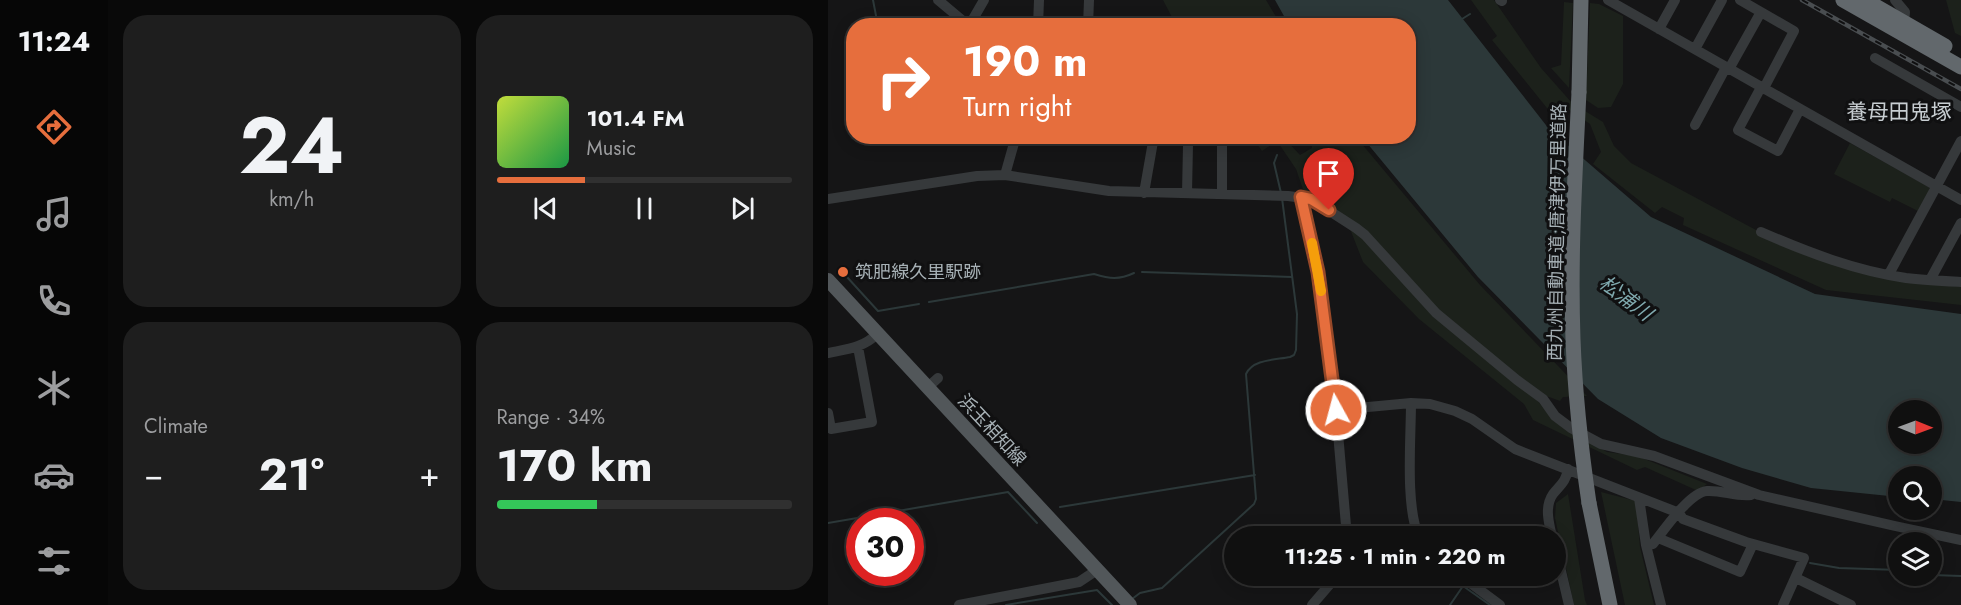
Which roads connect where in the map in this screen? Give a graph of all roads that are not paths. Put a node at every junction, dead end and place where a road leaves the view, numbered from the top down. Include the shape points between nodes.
1 (938, 0) edge
2 (984, 0) edge
3 (1039, 0) edge
4 (1089, 0) edge
5 (1608, 0) edge
6 (1675, 0) edge
7 (1722, 0) edge
8 (1740, 0) edge
9 (1843, 0) edge
10 (1865, 0) edge
11 (1895, 0) edge
12 (1623, 3) edge
13 (1581, 5) edge
14 (1761, 12) junction
15 (959, 18) edge
16 (974, 18) edge
17 (1038, 18) edge
18 (1088, 18) edge
19 (1904, 23) junction
20 (1659, 29) junction
21 (1695, 50) junction
22 (1937, 53) junction
23 (1961, 55) edge
24 (1875, 58) dead end
25 (1961, 67) edge
26 (1729, 69) junction
27 (1961, 74) edge
28 (1764, 88) junction
29 (1961, 107) edge
30 (1800, 109) junction
31 (1695, 125) dead end
32 (1961, 141) edge
33 (1014, 144) edge
34 (1153, 144) edge
35 (1222, 144) edge
36 (1188, 145) dead end
37 (1005, 175) junction
38 (1937, 187) junction
39 (1144, 193) junction
40 (1187, 194) junction
41 (1221, 194) junction
42 (1301, 197) junction
43 (828, 199) edge
44 (1961, 200) edge
45 (1961, 223) edge
46 (1761, 232) dead end
47 (1889, 274) junction
48 (828, 280) edge
49 (1930, 280) junction
50 (1961, 282) edge
51 (878, 334) junction
52 (858, 347) junction
53 (828, 353) edge
54 (1411, 403) junction
55 (1336, 410) junction
56 (828, 413) edge
57 (1568, 470) junction
58 (1759, 495) junction
59 (1639, 498) junction
60 (1679, 513) junction
61 (1346, 526) edge
62 (1414, 526) edge
63 (1550, 526) edge
64 (1658, 538) junction
65 (1961, 540) edge
66 (1753, 544) junction
67 (1646, 545) junction
68 (1097, 570) junction
69 (1796, 579) junction
70 (1328, 586) edge
71 (1474, 586) edge
72 (1565, 586) edge
73 (1009, 600) edge
74 (1127, 602) edge
75 (959, 605) edge
76 (1312, 605) edge
77 (1500, 605) edge
78 (1569, 605) edge
79 (1610, 605) edge
80 (1661, 605) edge
81 (1783, 605) edge
82 (1851, 605) edge

1 - 15 street
2 - 16 street
3 - 17 street
4 - 18 street
5 - 12 street
6 - 20 street
7 - 21 street
8 - 14 street
9 - 22 highway
10 - 19 highway
11 - 19 street via 1905,12
12 - 20 street
13 - 79 highway, 西九州自動車道;唐津伊万里道路, bridge via 1573,340 1588,503
14 - 26 street
14 - 28 street via 1794,31
19 - 23 highway
20 - 21 street
21 - 26 street
22 - 25 highway
22 - 27 main road via 1938,61
24 - 29 street
26 - 28 street
26 - 31 street via 1724,71
28 - 30 street
28 - 30 street via 1738,130 1778,151
30 - 38 street
32 - 38 street
33 - 37 street
34 - 39 street
35 - 41 street
36 - 40 street
37 - 39 street
37 - 43 street
38 - 44 street
38 - 47 street
39 - 40 street
40 - 41 street
41 - 42 street
42 - 55 street via 1318,272
42 - 58 street via 1311,199 1365,235 1436,313 1543,399 1570,428 1601,444 1654,456
45 - 49 street
46 - 47 street via 1848,264
47 - 49 street
48 - 51 main road, 浜玉相知線
49 - 50 street
51 - 52 street
51 - 68 main road, 浜玉相知線 via 933,382
52 - 53 street
52 - 56 street via 872,422 831,429
54 - 55 street
54 - 57 street via 1455,411 1515,449
54 - 62 street
55 - 61 street
57 - 59 street
57 - 63 street via 1564,483 1549,501
58 - 60 street via 1704,491
58 - 65 street
59 - 60 street
59 - 67 street
60 - 64 street
60 - 66 street via 1683,519
64 - 66 street via 1740,572
64 - 67 street
66 - 69 street via 1804,558
67 - 80 street
68 - 73 street via 1078,582 1033,589
68 - 74 main road, 浜玉相知線
69 - 81 street
69 - 82 street
70 - 76 street
71 - 77 street
72 - 78 street
73 - 75 street

